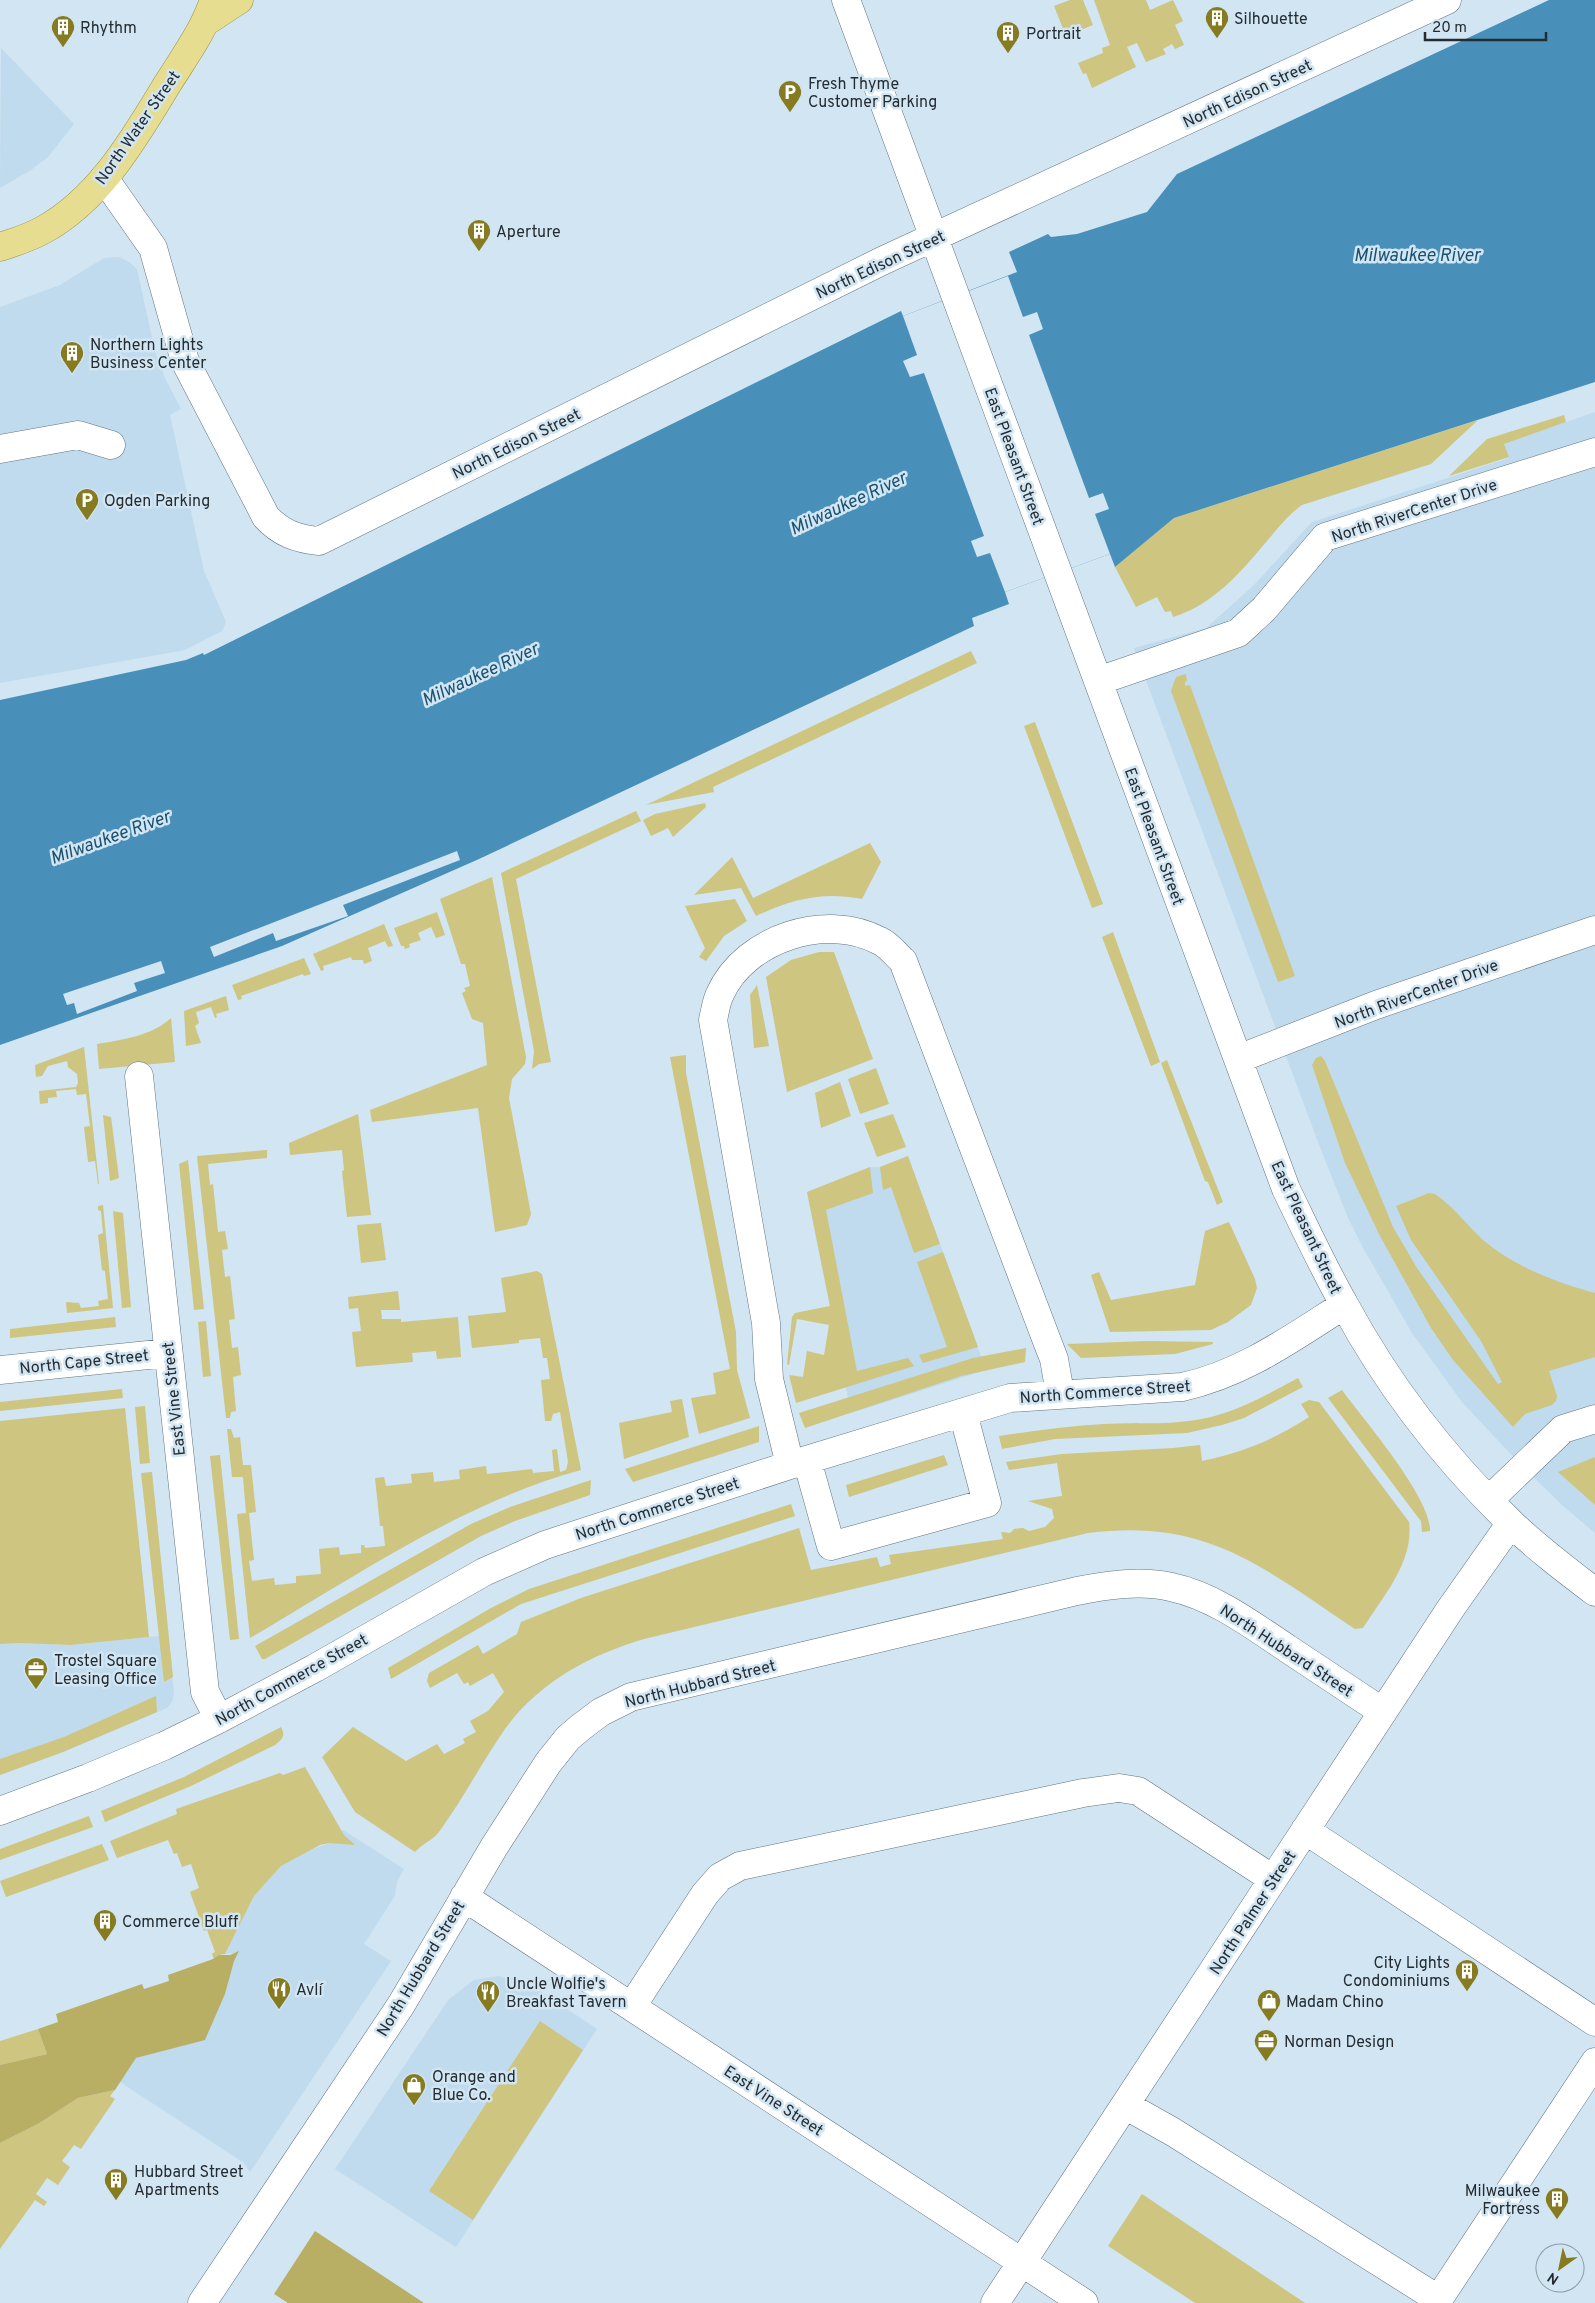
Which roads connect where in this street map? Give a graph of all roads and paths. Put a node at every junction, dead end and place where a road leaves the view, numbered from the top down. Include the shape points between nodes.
1 (239, 0) edge
2 (846, 0) edge
3 (1447, 0) edge
4 (210, 10) edge
5 (104, 178) junction
6 (935, 237) junction
7 (0, 247) edge
8 (111, 445) dead end
9 (0, 449) edge
10 (1595, 452) edge
11 (1098, 680) junction
12 (1595, 930) edge
13 (1238, 1059) junction
14 (139, 1076) dead end
15 (1344, 1305) junction
16 (168, 1353) junction
17 (0, 1370) edge
18 (1060, 1393) junction
19 (963, 1413) junction
20 (1595, 1419) edge
21 (799, 1462) junction
22 (1489, 1500) junction
23 (1511, 1523) junction
24 (1595, 1592) edge
25 (1383, 1712) junction
26 (219, 1720) junction
27 (0, 1811) edge
28 (1305, 1830) junction
29 (1273, 1879) junction
30 (464, 1897) junction
31 (632, 2006) junction
32 (1595, 2022) edge
33 (1595, 2062) edge
34 (1125, 2105) junction
35 (1023, 2262) junction
36 (1437, 2301) edge
37 (202, 2303) edge
38 (995, 2303) edge
39 (1084, 2303) edge

1 - 4 main road, North Water Street
2 - 6 street, East Pleasant Street
3 - 6 street, North Edison Street
4 - 5 main road, North Water Street via 152,110
5 - 6 street, North Edison Street via 153,248 185,361 266,517 276,528 304,540 319,541 882,260
5 - 7 main road, North Water Street via 78,204 45,229
6 - 11 street, East Pleasant Street
8 - 9 street via 78,435
10 - 11 street, North RiverCenter Drive via 1325,537 1264,609 1238,633
11 - 13 street, East Pleasant Street
12 - 13 street, North RiverCenter Drive via 1376,1005
13 - 15 street, East Pleasant Street via 1286,1189
14 - 16 street, East Vine Street
15 - 18 street, North Commerce Street via 1248,1365 1201,1383 1182,1387
15 - 22 street, East Pleasant Street via 1388,1377 1426,1428
16 - 17 street, North Cape Street
16 - 26 street, East Vine Street via 205,1692
18 - 19 street, North Commerce Street via 1010,1398
18 - 21 street via 1054,1359 903,961 882,941 852,930 816,929 785,937 758,950 738,968 720,994 713,1020 766,1323 769,1379
19 - 21 street, North Commerce Street
19 - 21 street via 987,1503 831,1546
20 - 22 street via 1563,1429
21 - 26 street, North Commerce Street via 545,1545 493,1568
22 - 23 street, East Pleasant Street
23 - 24 street, East Pleasant Street
23 - 25 street, North Palmer Street via 1450,1608
25 - 28 street, North Palmer Street
25 - 30 street, North Hubbard Street via 1238,1615 1200,1596 1170,1587 1105,1585 641,1695 601,1712 558,1750
26 - 27 street, North Commerce Street via 88,1778
28 - 29 street, North Palmer Street
28 - 32 street
29 - 31 street via 1138,1791 1119,1788 1083,1793 740,1866 720,1877 705,1894
29 - 34 street, North Palmer Street
30 - 31 street, East Vine Street
30 - 37 street, North Hubbard Street via 401,2005
31 - 35 street, East Vine Street
33 - 36 street
34 - 35 street, North Palmer Street
34 - 36 street via 1174,2132
35 - 38 street, North Palmer Street
35 - 39 street, East Vine Street

